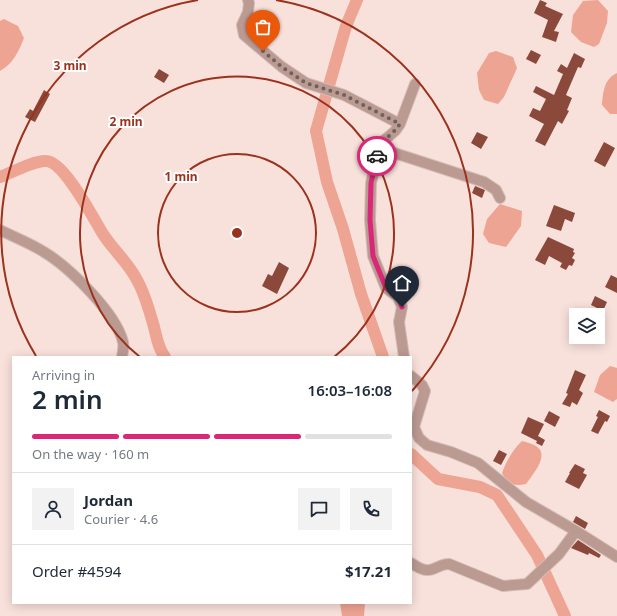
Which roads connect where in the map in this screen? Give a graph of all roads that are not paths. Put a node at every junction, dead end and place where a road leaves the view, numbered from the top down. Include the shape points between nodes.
1 (248, 0) edge
2 (416, 84) dead end
3 (400, 124) junction
4 (379, 148) junction
5 (500, 198) dead end
6 (0, 230) edge
7 (122, 356) edge
8 (404, 356) edge
9 (412, 377) edge
10 (576, 531) junction
11 (617, 556) edge
12 (412, 564) edge

1 - 3 street via 248,12 242,25 244,35 282,67 306,83 344,95
2 - 3 street
3 - 4 street
4 - 5 street via 484,182 496,190
4 - 8 street via 371,183 370,220 373,256 386,288 398,297 402,307 399,322
6 - 7 street via 44,252 78,279 118,329 123,342
9 - 10 street via 425,391 414,427 419,438 427,445 478,463 526,502
10 - 11 street
10 - 12 street via 556,558 527,584 503,586 449,564 424,570

